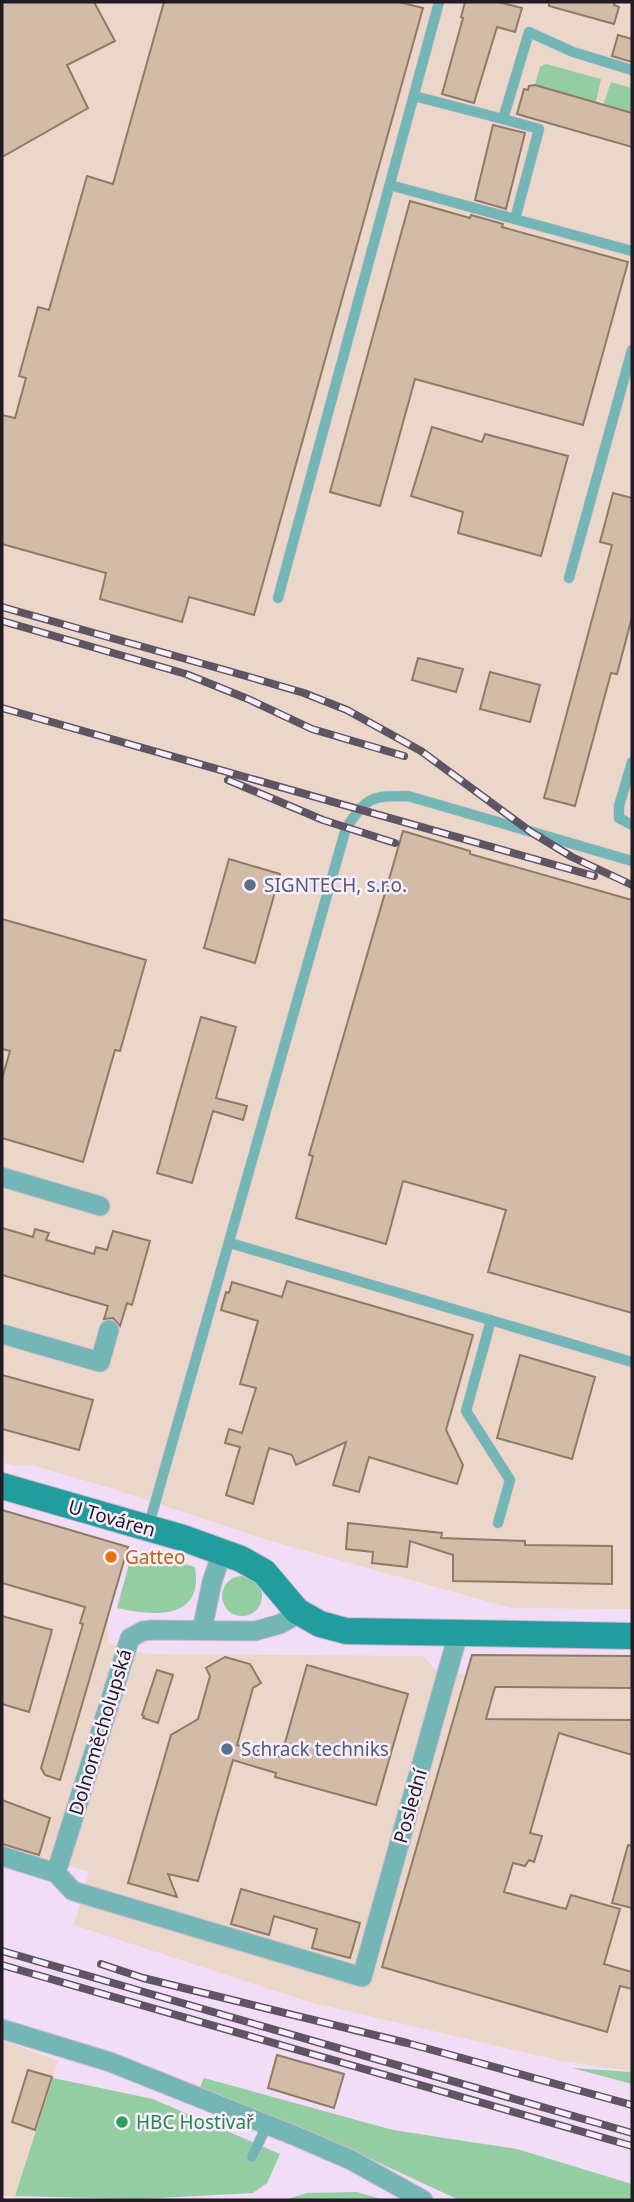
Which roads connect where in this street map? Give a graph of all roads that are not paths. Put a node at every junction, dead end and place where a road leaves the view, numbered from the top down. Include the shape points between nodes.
1 (439, 2) edge
2 (632, 70) edge
3 (414, 96) junction
4 (503, 119) junction
5 (390, 185) junction
6 (515, 219) junction
7 (632, 251) edge
8 (632, 350) edge
9 (569, 578) dead end
10 (278, 598) dead end
11 (632, 762) edge
12 (632, 825) edge
13 (632, 861) edge
14 (2, 1177) edge
15 (100, 1206) dead end
16 (230, 1243) junction
17 (491, 1320) junction
18 (109, 1330) dead end
19 (2, 1334) edge
20 (632, 1362) edge
21 (2, 1486) edge
22 (498, 1523) dead end
23 (148, 1528) junction
24 (222, 1552) junction
25 (297, 1611) junction
26 (202, 1630) junction
27 (458, 1634) junction
28 (632, 1636) edge
29 (2, 1856) edge
30 (56, 1873) junction
31 (2, 2029) edge
32 (267, 2125) junction
33 (252, 2157) dead end
34 (423, 2200) edge

1 - 3 lane
2 - 4 lane via 573,52 529,32
3 - 4 lane
3 - 5 lane
4 - 6 lane via 539,129
5 - 6 lane
5 - 10 lane
6 - 7 lane
8 - 9 lane
11 - 12 lane via 619,818
13 - 16 lane via 408,796 376,796 362,806 346,828
14 - 15 street
16 - 17 lane
16 - 23 lane
17 - 20 lane
17 - 22 lane via 466,1411 510,1480
18 - 19 street via 100,1362
21 - 23 street, U Továren
23 - 24 street, U Továren
24 - 25 street, U Továren via 264,1572
24 - 26 street
25 - 26 street, Dolnoměcholupská via 268,1629
25 - 27 street, U Továren via 320,1624 357,1633
26 - 30 street, Dolnoměcholupská via 143,1631 130,1638
27 - 28 street
27 - 30 street, Poslední via 362,1977 73,1891
29 - 30 street
31 - 32 street via 110,2062
32 - 33 lane
32 - 34 street via 351,2160

